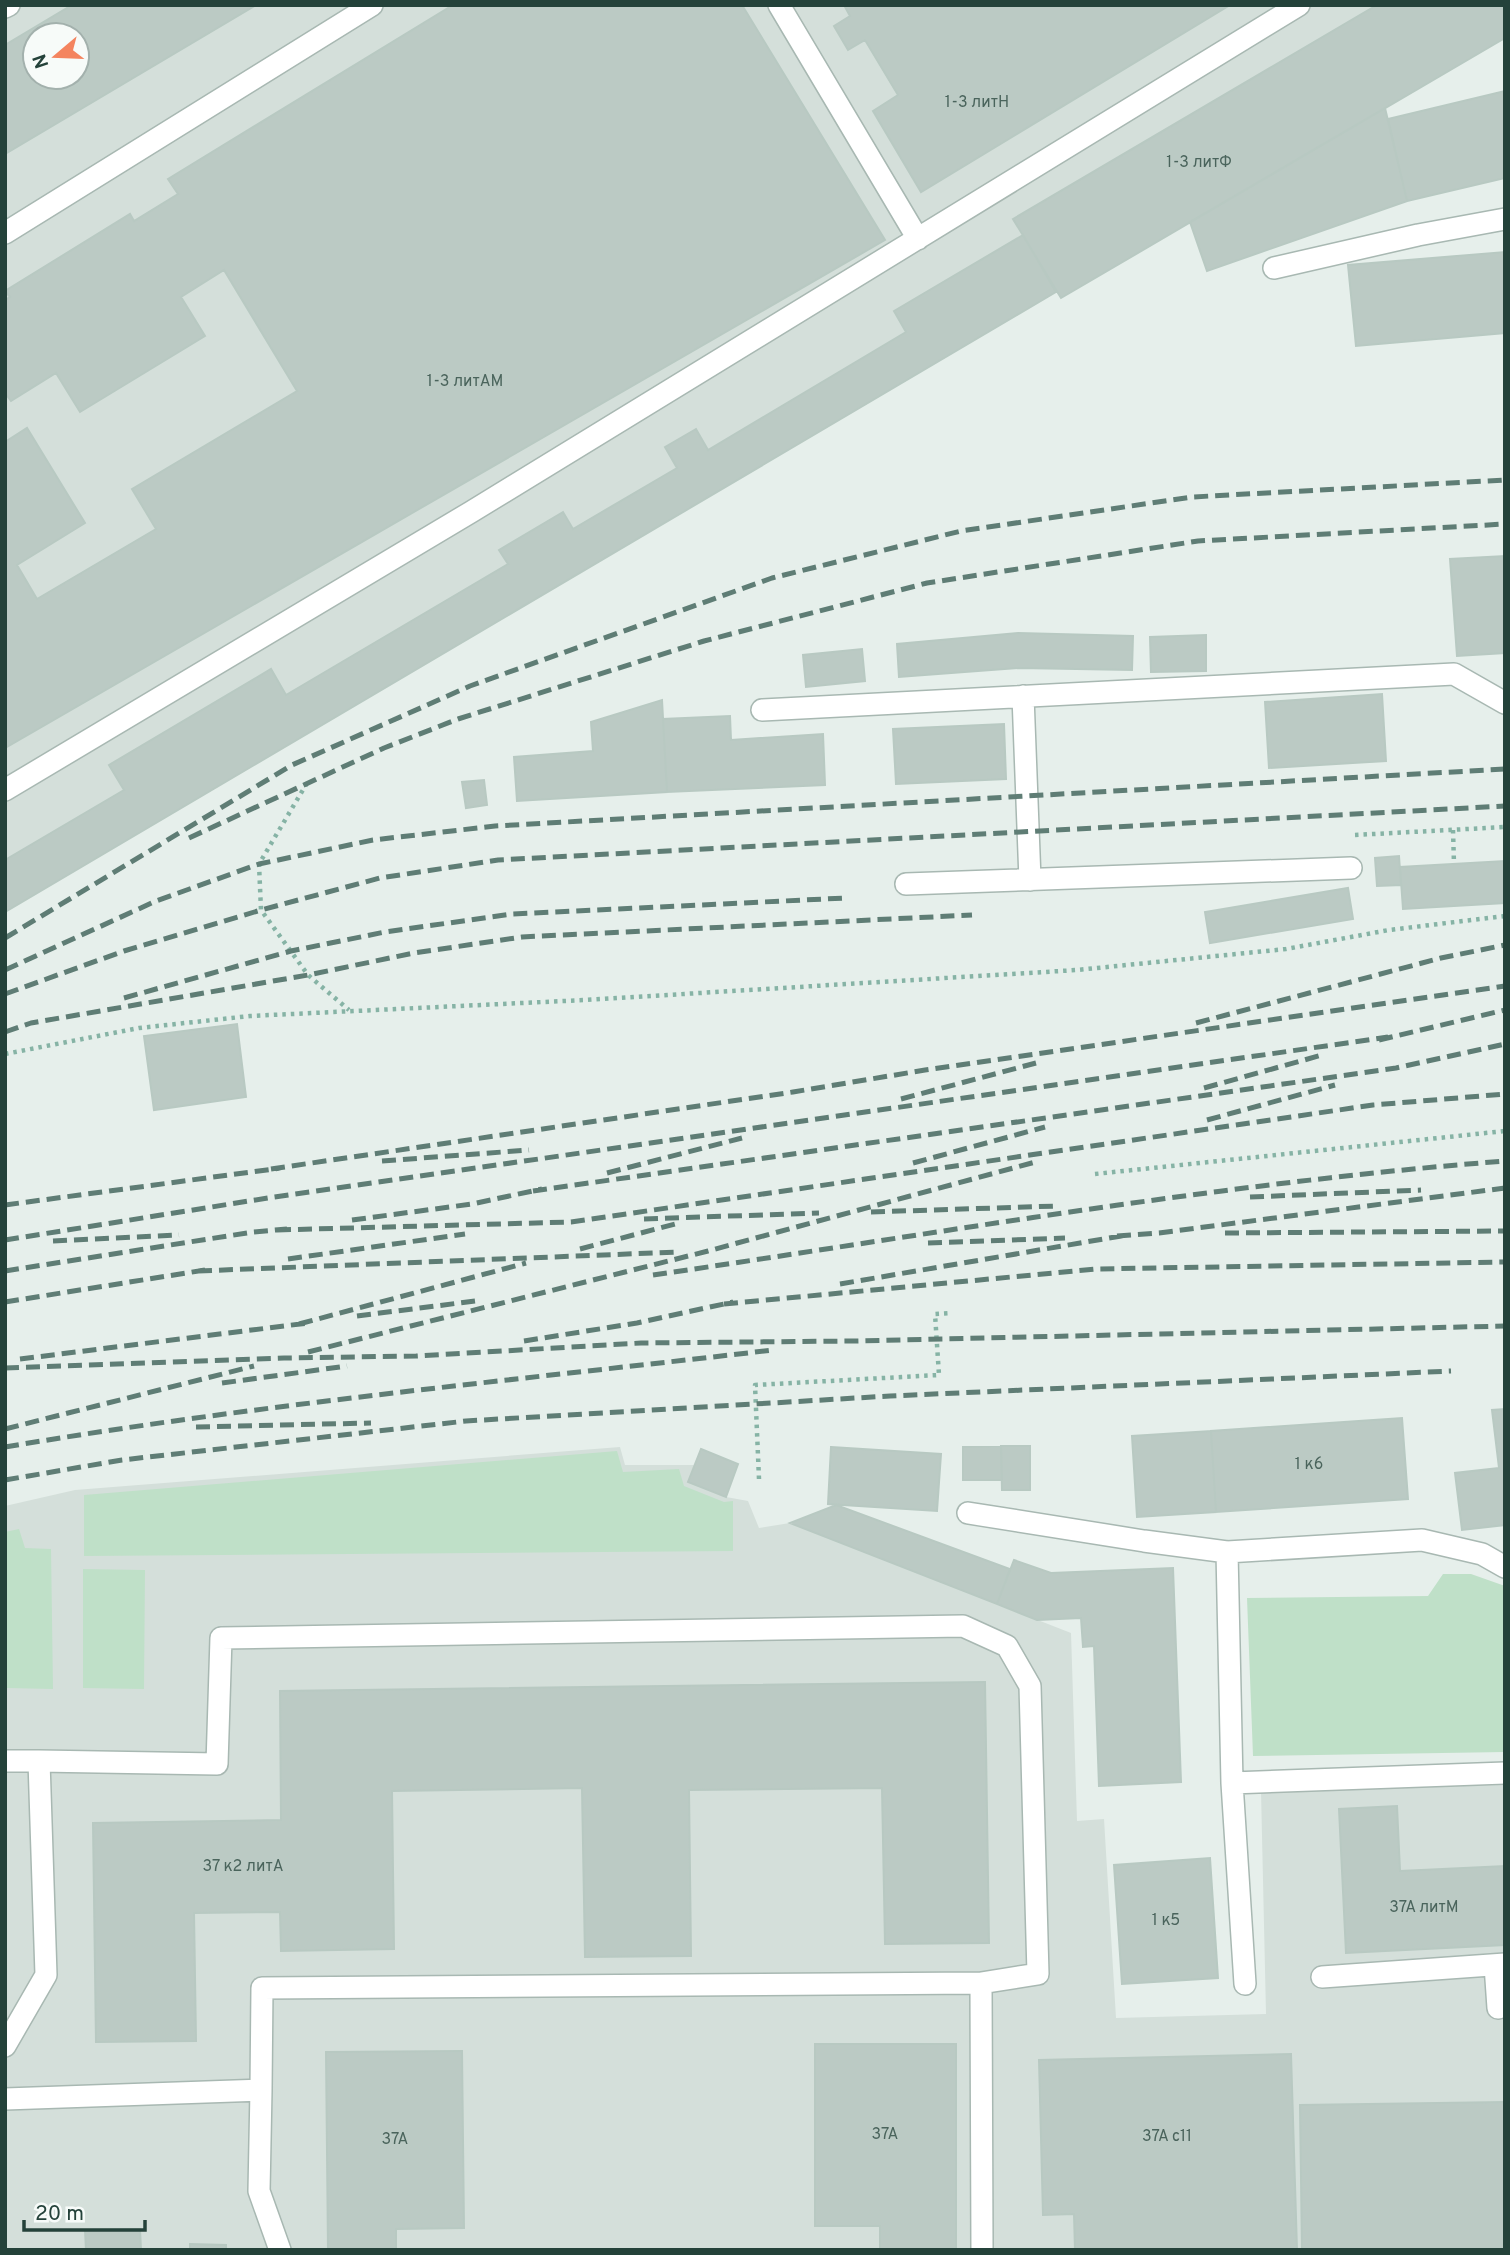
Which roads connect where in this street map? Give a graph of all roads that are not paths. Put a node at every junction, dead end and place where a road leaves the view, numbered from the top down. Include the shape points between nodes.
1 (372, 5) edge
2 (779, 5) edge
3 (1298, 5) edge
4 (1505, 219) edge
5 (5, 233) edge
6 (918, 239) junction
7 (1274, 268) dead end
8 (1023, 696) junction
9 (1505, 703) edge
10 (762, 710) dead end
11 (5, 790) edge
12 (1351, 868) road end
13 (1030, 880) junction
14 (906, 884) dead end
15 (968, 1513) dead end
16 (1227, 1552) junction
17 (1505, 1567) edge
18 (5, 1761) edge
19 (39, 1761) junction
20 (1505, 1773) edge
21 (1231, 1783) junction
22 (1500, 1964) edge
23 (1322, 1977) dead end
24 (981, 1983) junction
25 (1245, 1984) dead end
26 (1498, 2008) dead end
27 (5, 2046) edge
28 (261, 2090) junction
29 (5, 2099) edge
30 (280, 2250) edge
31 (982, 2250) edge

1 - 5 lane
2 - 6 lane
3 - 6 lane
4 - 7 lane
6 - 11 lane
8 - 9 lane via 1454,674
8 - 10 lane
8 - 13 lane
12 - 13 lane
13 - 14 lane
15 - 16 lane
16 - 17 lane via 1422,1540 1482,1554
16 - 21 lane
18 - 19 lane
19 - 24 lane via 216,1764 221,1638 963,1626 1007,1646 1030,1686 1038,1975
19 - 27 lane via 46,1975
20 - 21 lane
21 - 25 lane
22 - 23 lane
22 - 26 lane
24 - 28 lane via 262,1988
24 - 31 lane
28 - 29 lane
28 - 30 lane via 260,2191

